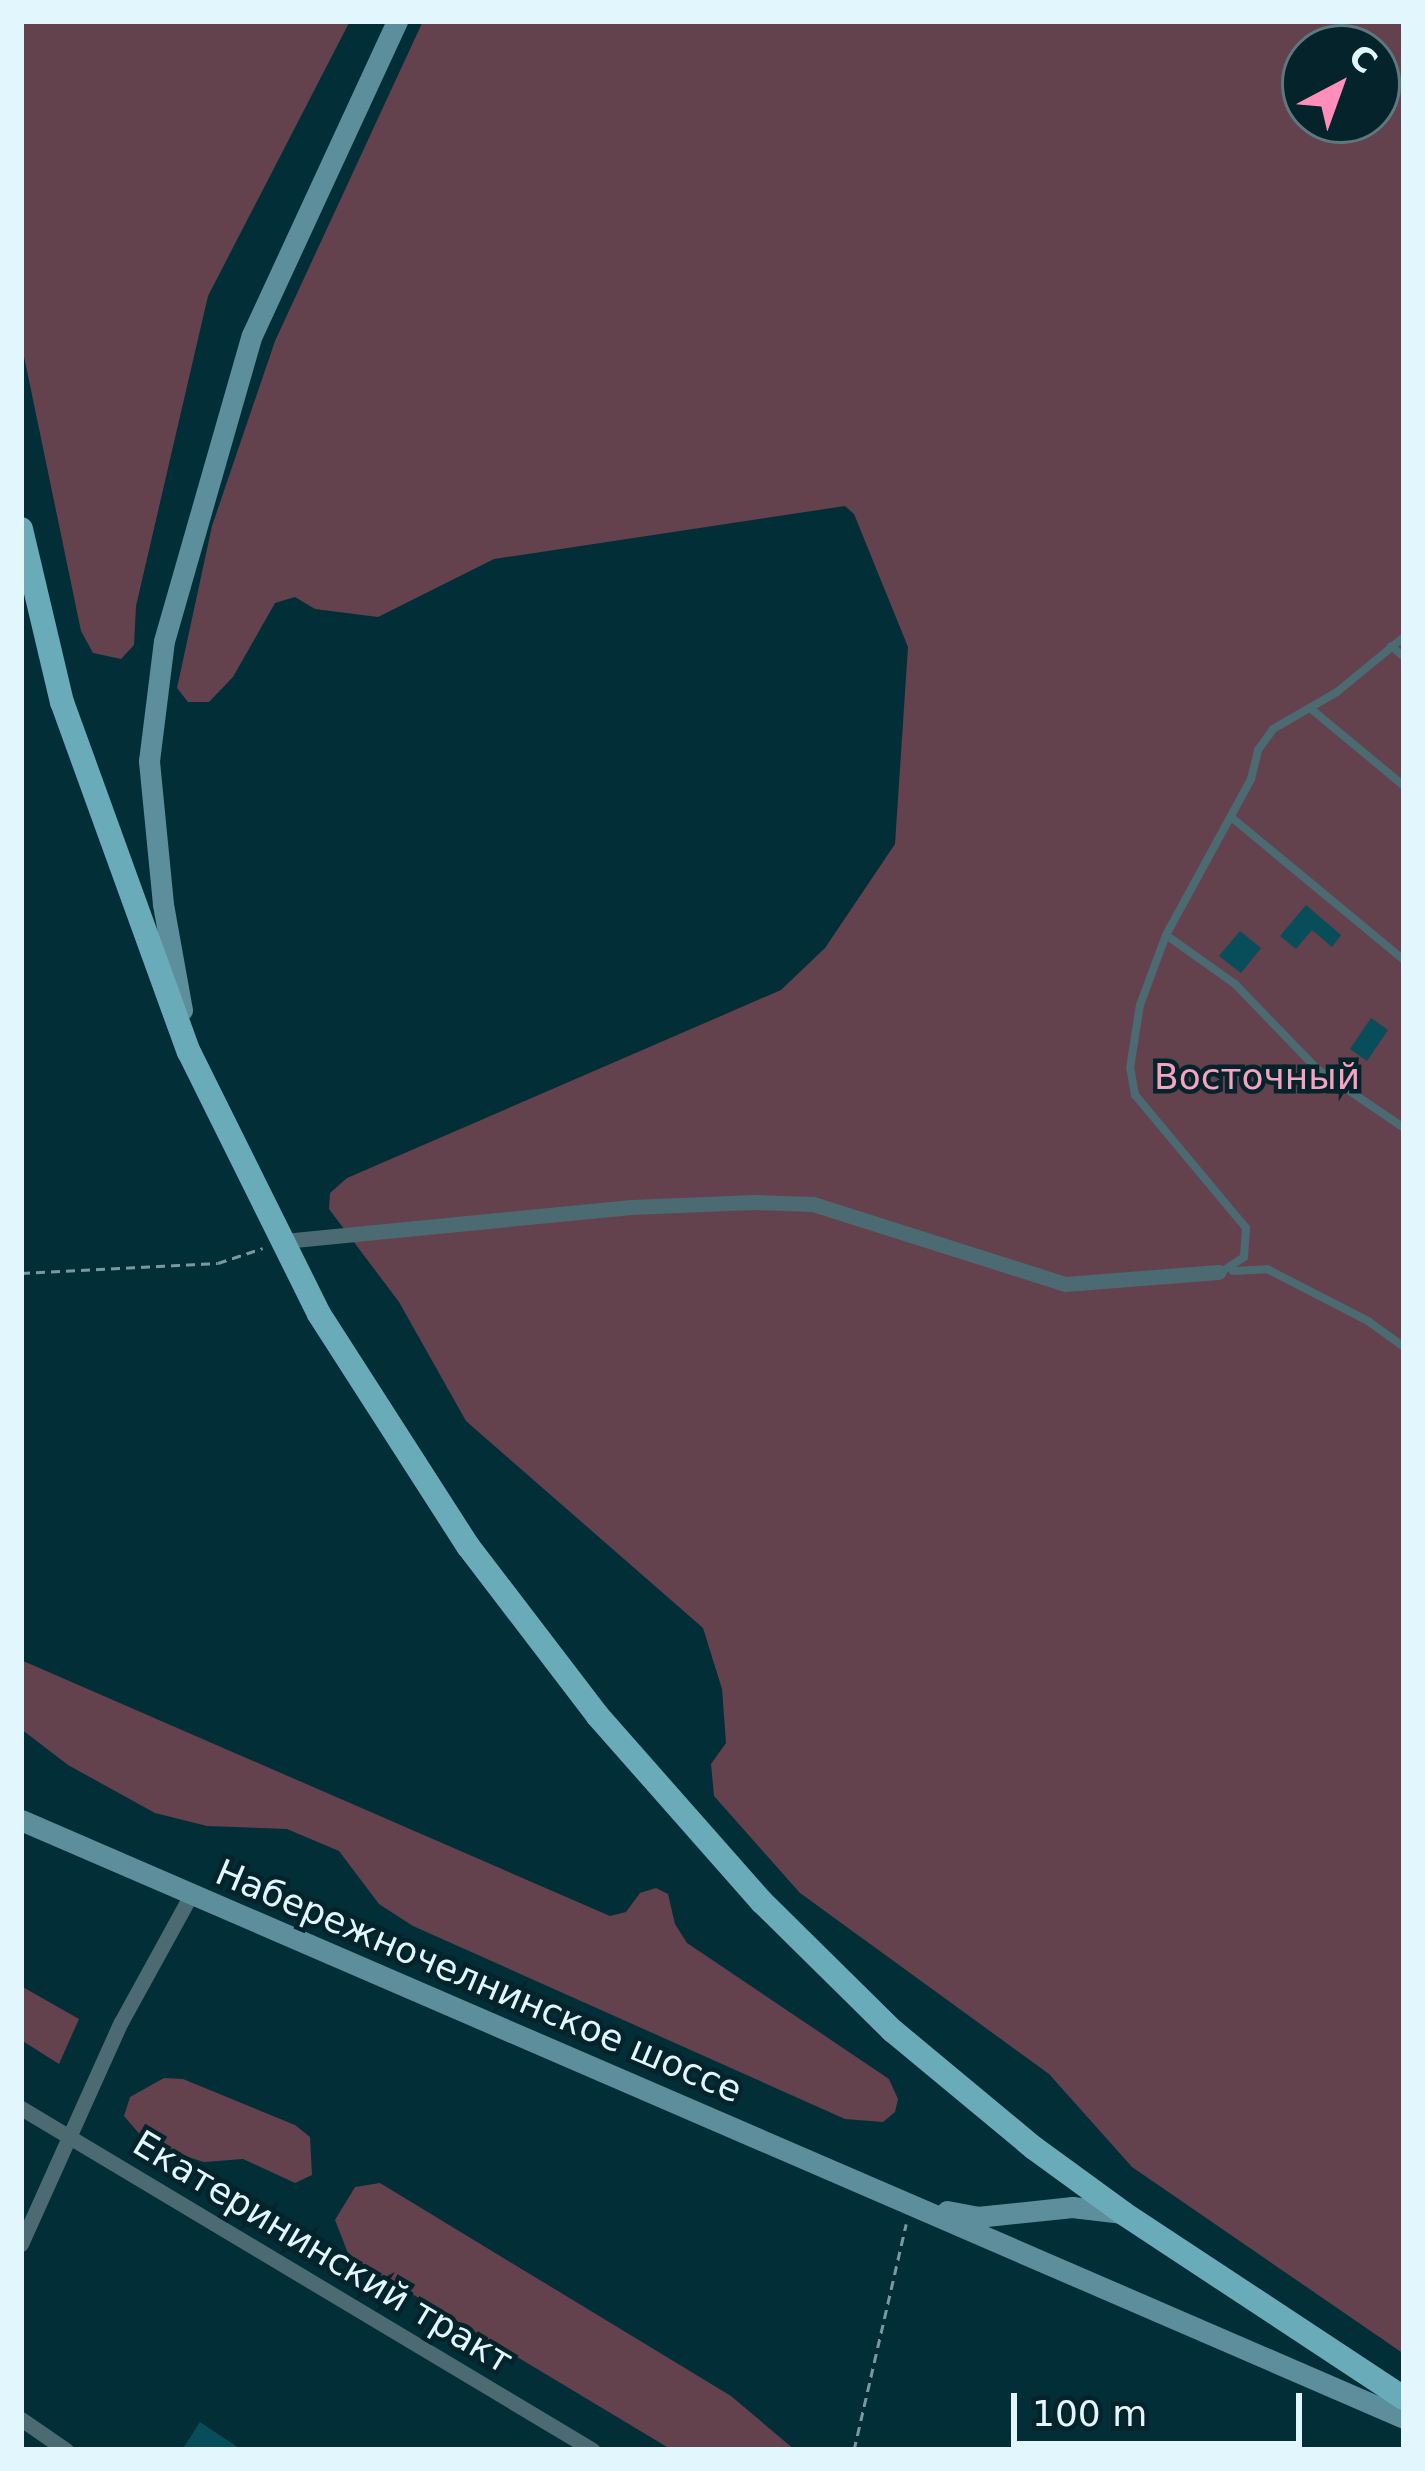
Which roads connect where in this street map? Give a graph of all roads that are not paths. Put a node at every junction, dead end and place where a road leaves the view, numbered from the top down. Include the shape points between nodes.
1 (397, 21) edge
2 (21, 529) edge
3 (1404, 637) edge
4 (1391, 646) junction
5 (1404, 657) edge
6 (1310, 708) junction
7 (1404, 786) edge
8 (1231, 818) junction
9 (1166, 935) junction
10 (1404, 960) edge
11 (189, 1052) junction
12 (1404, 1128) edge
13 (284, 1241) junction
14 (1219, 1272) junction
15 (1401, 1348) edge
16 (21, 1820) edge
17 (192, 1893) junction
18 (21, 2108) edge
19 (72, 2139) junction
20 (911, 2205) junction
21 (1123, 2213) junction
22 (21, 2244) edge
23 (1404, 2398) edge
24 (1404, 2418) edge
25 (21, 2419) edge
26 (66, 2450) edge
27 (593, 2450) edge

1 - 11 main road via 252,334 164,641 148,761
2 - 11 main road via 62,702
3 - 4 lane
4 - 5 lane
4 - 6 lane
6 - 7 lane
6 - 8 lane via 1273,729
8 - 9 lane
8 - 10 lane
9 - 12 lane via 1234,984 1317,1069
9 - 14 lane via 1140,1005 1130,1068 1148,1115 1246,1228 1244,1257
11 - 13 main road
13 - 14 street via 754,1202 813,1204 1065,1284
13 - 21 main road via 319,1314 468,1546 597,1715 762,1902 893,2031
14 - 15 lane via 1267,1269 1368,1321
16 - 17 main road, Набережночелнинское шоссе
17 - 19 street via 121,2022
17 - 20 main road, Набережночелнинское шоссе
18 - 19 street, Екатерининский тракт
19 - 22 street
19 - 27 street, Екатерининский тракт
20 - 21 main road via 977,2216 1072,2207
20 - 24 main road
21 - 23 main road
25 - 26 street

